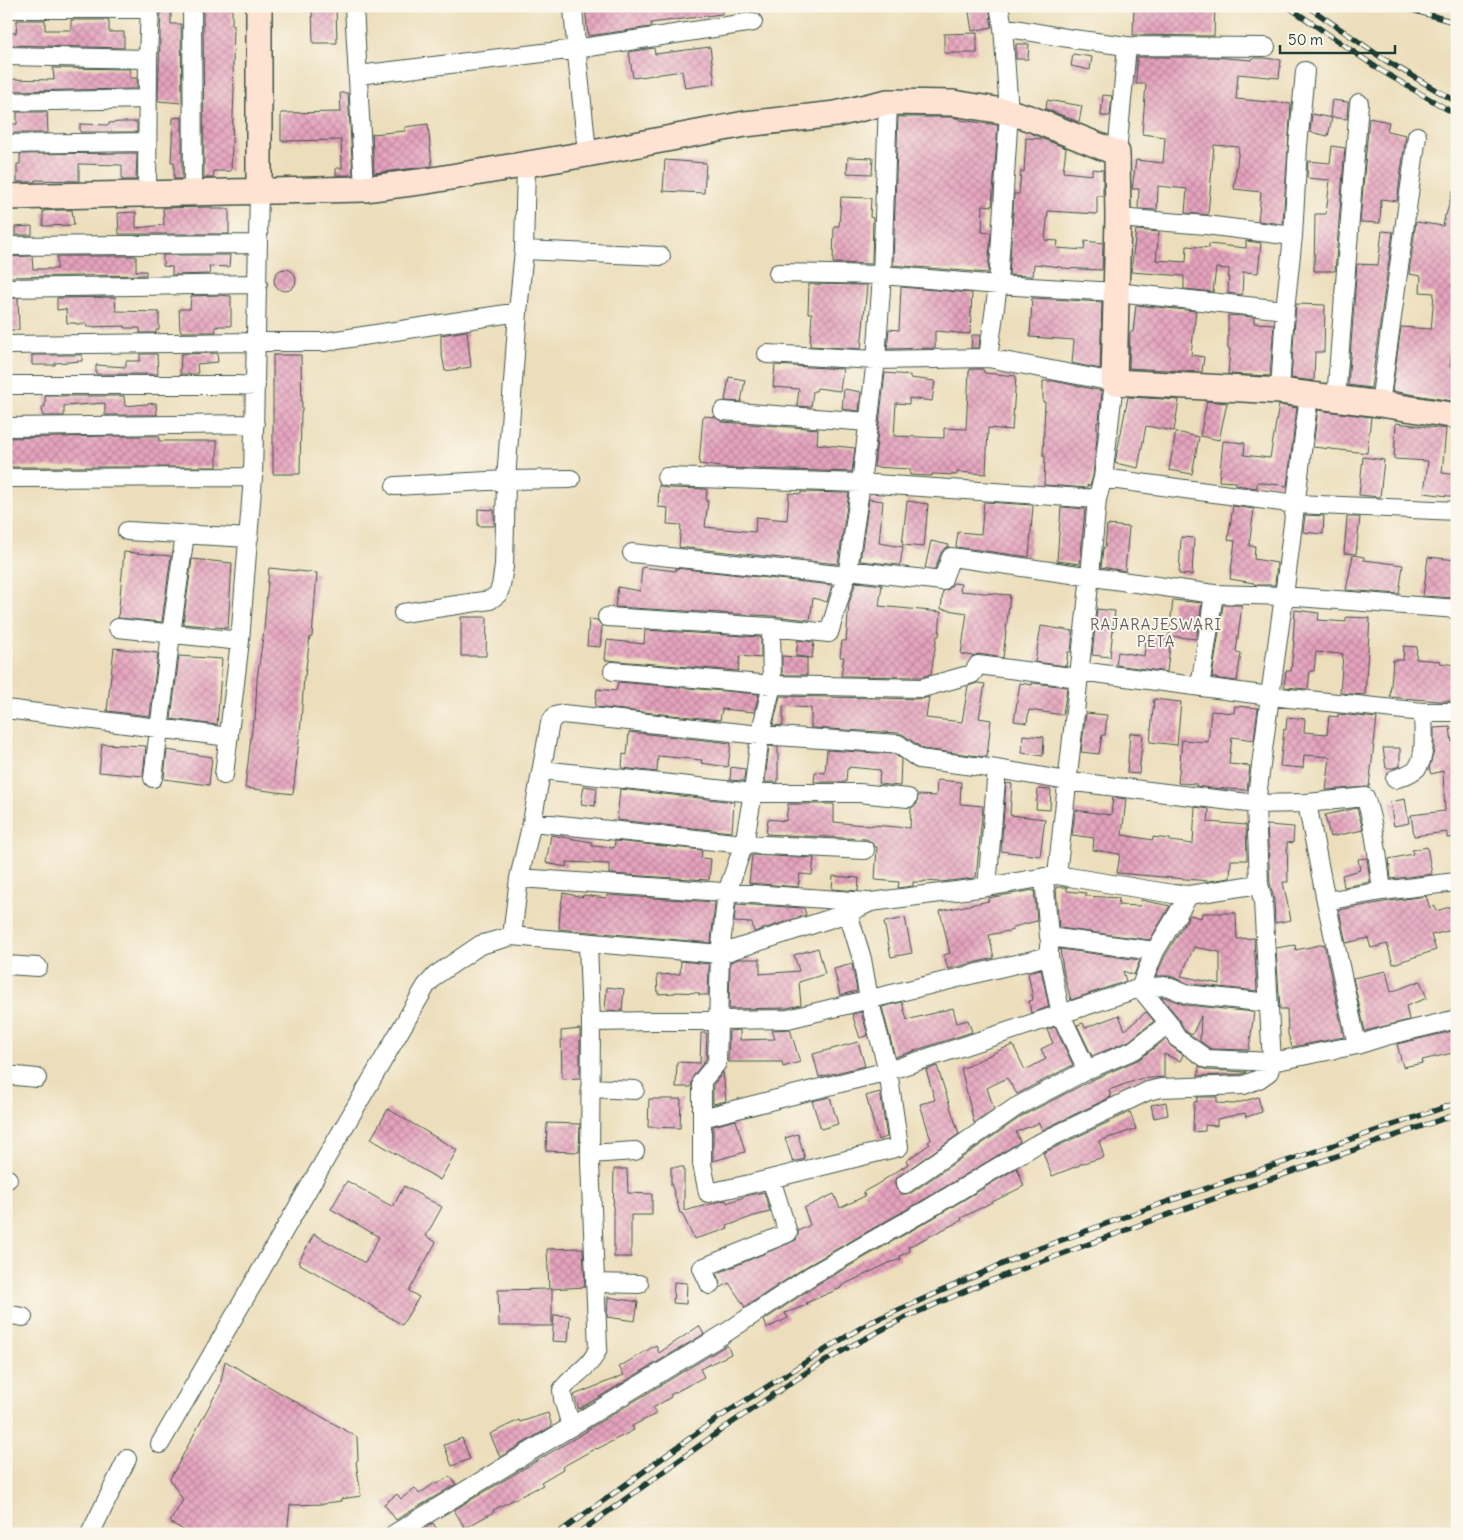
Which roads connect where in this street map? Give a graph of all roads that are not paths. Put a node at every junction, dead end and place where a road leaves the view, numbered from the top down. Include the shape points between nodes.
1 (192, 6) edge
2 (259, 6) edge
3 (354, 6) edge
4 (573, 6) edge
5 (1000, 6) edge
6 (6, 8) edge
7 (150, 8) edge
8 (752, 22) dead end
9 (1003, 27) junction
10 (1127, 46) junction
11 (1266, 47) dead end
12 (576, 49) junction
13 (6, 56) edge
14 (148, 59) junction
15 (1305, 71) dead end
16 (358, 75) junction
17 (147, 99) junction
18 (6, 102) edge
19 (888, 102) junction
20 (1359, 102) dead end
21 (1009, 112) junction
22 (1417, 136) dead end
23 (147, 142) junction
24 (6, 144) edge
25 (1117, 153) junction
26 (587, 154) junction
27 (526, 164) junction
28 (364, 189) junction
29 (259, 191) junction
30 (193, 192) junction
31 (147, 194) junction
32 (6, 197) edge
33 (1118, 218) junction
34 (1293, 236) junction
35 (258, 244) junction
36 (6, 246) edge
37 (524, 250) junction
38 (661, 256) dead end
39 (778, 274) dead end
40 (882, 275) junction
41 (258, 284) junction
42 (998, 285) junction
43 (6, 288) edge
44 (1116, 292) junction
45 (1285, 310) junction
46 (518, 312) junction
47 (256, 342) junction
48 (6, 345) edge
49 (767, 354) dead end
50 (988, 358) junction
51 (876, 360) junction
52 (1114, 382) junction
53 (6, 385) edge
54 (256, 386) junction
55 (1280, 391) junction
56 (1309, 395) junction
57 (1336, 399) junction
58 (1380, 404) junction
59 (723, 411) dead end
60 (1456, 411) edge
61 (868, 422) junction
62 (255, 424) junction
63 (6, 427) edge
64 (254, 477) junction
65 (666, 477) dead end
66 (6, 478) edge
67 (1102, 478) junction
68 (571, 479) dead end
69 (506, 480) junction
70 (861, 483) junction
71 (395, 486) dead end
72 (1097, 498) junction
73 (1296, 504) junction
74 (1457, 511) edge
75 (127, 531) dead end
76 (186, 534) junction
77 (249, 538) junction
78 (632, 553) dead end
79 (847, 573) junction
80 (1090, 576) junction
81 (1214, 594) junction
82 (1284, 596) junction
83 (1457, 609) edge
84 (403, 613) dead end
85 (607, 617) dead end
86 (771, 627) junction
87 (118, 628) dead end
88 (171, 634) junction
89 (240, 642) junction
90 (613, 671) dead end
91 (1079, 675) junction
92 (772, 685) junction
93 (1200, 687) junction
94 (1270, 696) junction
95 (6, 709) edge
96 (1423, 712) junction
97 (1457, 712) edge
98 (160, 728) junction
99 (760, 735) junction
100 (229, 737) junction
101 (997, 769) junction
102 (542, 770) junction
103 (224, 775) dead end
104 (154, 778) dead end
105 (1395, 779) dead end
106 (1067, 781) junction
107 (753, 793) junction
108 (908, 798) dead end
109 (1307, 803) junction
110 (1256, 804) junction
111 (532, 822) junction
112 (744, 844) junction
113 (864, 850) dead end
114 (1050, 876) junction
115 (519, 878) junction
116 (1456, 882) edge
117 (1259, 884) junction
118 (987, 888) junction
119 (1382, 890) junction
120 (727, 892) junction
121 (1189, 894) junction
122 (1326, 901) junction
123 (871, 902) junction
124 (848, 913) junction
125 (512, 936) junction
126 (1049, 937) junction
127 (588, 943) junction
128 (1155, 951) junction
129 (720, 954) junction
130 (1049, 956) junction
131 (6, 965) edge
132 (38, 967) dead end
133 (1140, 988) junction
134 (869, 999) junction
135 (1269, 1003) junction
136 (1061, 1014) junction
137 (1457, 1019) edge
138 (719, 1020) junction
139 (591, 1022) junction
140 (1169, 1023) junction
141 (1357, 1044) junction
142 (1272, 1062) junction
143 (1087, 1070) junction
144 (888, 1071) junction
145 (6, 1075) edge
146 (37, 1078) dead end
147 (590, 1088) junction
148 (635, 1090) dead end
149 (702, 1118) junction
150 (635, 1151) dead end
151 (590, 1154) junction
152 (771, 1179) junction
153 (905, 1184) dead end
154 (595, 1284) junction
155 (639, 1284) dead end
156 (710, 1285) dead end
157 (571, 1426) junction
158 (160, 1444) dead end
159 (127, 1459) dead end
160 (90, 1534) edge
161 (394, 1534) edge

1 - 30 street
2 - 29 street
3 - 16 street
4 - 12 street
5 - 9 street
6 - 7 street
7 - 14 street
8 - 12 street
9 - 10 street
9 - 21 street
10 - 11 street
10 - 25 street
12 - 16 street
12 - 26 street
13 - 14 street
14 - 17 street
15 - 34 street
16 - 28 street
17 - 18 street
17 - 23 street
19 - 21 street via 953,103
19 - 26 street via 836,114 745,124
19 - 40 street
20 - 57 street
21 - 25 street
21 - 42 street
22 - 58 street
23 - 24 street
23 - 31 street
25 - 33 street
26 - 27 street
27 - 28 street
27 - 37 street
28 - 29 street
29 - 30 street
29 - 35 street
30 - 31 street
31 - 32 street
33 - 34 street
33 - 44 street
34 - 45 street
35 - 36 street
35 - 41 street
37 - 38 street
37 - 46 street
39 - 40 street
40 - 42 street
40 - 51 street
41 - 43 street
41 - 47 street
42 - 44 street
42 - 50 street
44 - 45 street
44 - 52 street
45 - 55 street
46 - 47 street via 324,342
46 - 69 street
47 - 48 street
47 - 54 street
49 - 51 street
50 - 51 street
50 - 52 street
51 - 61 street
52 - 55 street
52 - 67 street
53 - 54 street
54 - 62 street
55 - 56 street
56 - 57 street
56 - 73 street
57 - 58 street
58 - 60 street
59 - 61 street
61 - 70 street
62 - 63 street
62 - 64 street
64 - 66 street
64 - 77 street
65 - 70 street
67 - 72 street
67 - 73 street
68 - 69 street
69 - 71 street
69 - 84 street via 504,566 498,594 490,600
70 - 72 street
70 - 79 street
72 - 80 street
73 - 74 street
73 - 82 street
75 - 76 street
76 - 77 street
76 - 88 street
77 - 89 street
78 - 79 street
79 - 80 street via 942,581 951,557
79 - 86 street via 830,633
80 - 81 street
80 - 91 street
81 - 82 street
81 - 93 street
82 - 83 street
82 - 94 street
85 - 86 street
86 - 92 street
87 - 88 street
88 - 89 street
88 - 98 street
89 - 100 street
90 - 92 street
91 - 92 street via 978,665 972,674 922,688
91 - 93 street
91 - 106 street
92 - 99 street
93 - 94 street
94 - 96 street
94 - 110 street
95 - 98 street
96 - 97 street
96 - 105 street via 1421,762 1408,774
98 - 100 street
98 - 104 street
99 - 101 street via 898,744 919,759
99 - 102 street via 563,714 555,716 550,723
99 - 107 street
100 - 103 street
101 - 106 street
101 - 118 street
102 - 107 street
102 - 111 street
106 - 110 street
106 - 114 street
107 - 108 street via 859,793
107 - 112 street
109 - 110 street
109 - 119 street via 1365,797
109 - 122 street
110 - 117 street
111 - 112 street
111 - 115 street
112 - 113 street
112 - 120 street
114 - 118 street
114 - 121 street
114 - 126 street
115 - 120 street
115 - 125 street
116 - 119 street
117 - 121 street
117 - 135 street via 1263,901
118 - 123 street
119 - 122 street
120 - 123 street
120 - 129 street
121 - 128 street
122 - 141 street
123 - 124 street
124 - 129 street
124 - 134 street via 862,959
125 - 127 street
125 - 158 street via 480,944 436,975 426,986
126 - 128 street
126 - 130 street
127 - 129 street
127 - 139 street
128 - 133 street
129 - 138 street
130 - 134 street
130 - 136 street
131 - 132 street
133 - 135 street via 1166,986 1186,994
133 - 136 street
133 - 140 street
134 - 138 street via 788,1019
134 - 144 street
135 - 142 street
136 - 143 street
136 - 144 street
137 - 141 street
138 - 139 street
138 - 149 street via 717,1063 702,1081
139 - 147 street
140 - 142 street via 1177,1038 1207,1058
140 - 143 street via 1134,1050
141 - 142 street
142 - 157 street via 1269,1072 1244,1085 1148,1091 1034,1145 812,1275 724,1334
143 - 153 street via 1016,1107
144 - 149 street
144 - 152 street via 899,1146
145 - 146 street
147 - 148 street
147 - 151 street
149 - 152 street via 702,1164 708,1193
150 - 151 street
151 - 154 street
152 - 156 street via 788,1233 702,1268
154 - 155 street
154 - 157 street via 596,1356 562,1390
157 - 161 street
159 - 160 street

